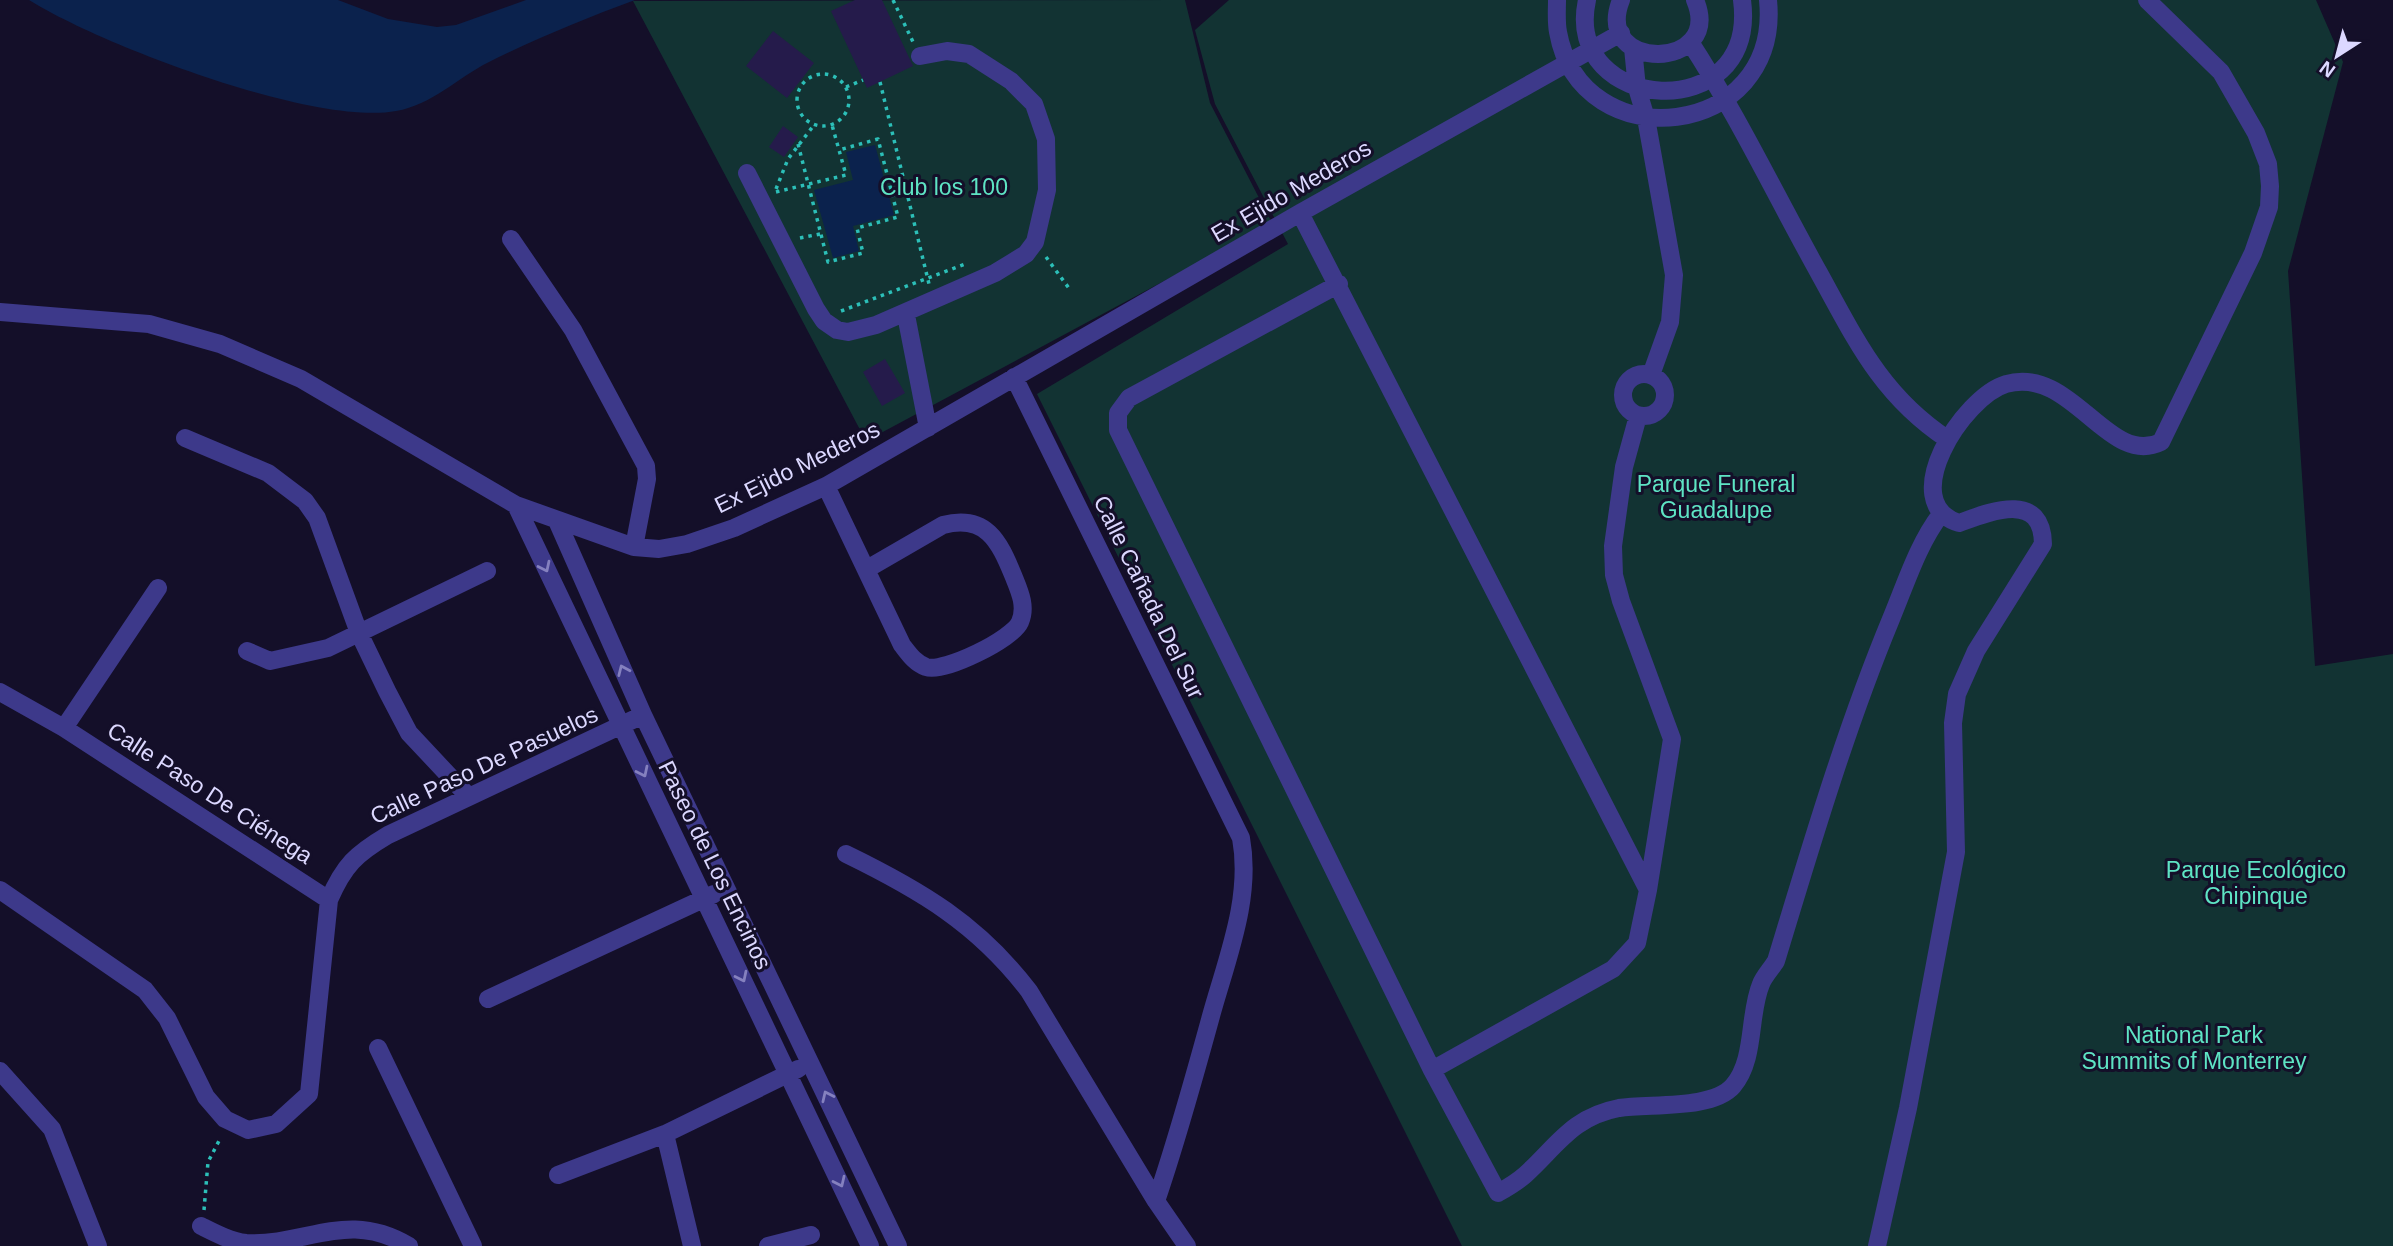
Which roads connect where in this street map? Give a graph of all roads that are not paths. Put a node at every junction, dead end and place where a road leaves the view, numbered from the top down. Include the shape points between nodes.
1 (1557, 0) edge
2 (1587, 0) edge
3 (1621, 0) edge
4 (1695, 0) edge
5 (1742, 0) edge
6 (1769, 0) edge
7 (2147, 0) edge
8 (1621, 33) junction
9 (1690, 41) junction
10 (1633, 48) junction
11 (1594, 50) junction
12 (920, 56) road end
13 (1570, 64) junction
14 (1712, 76) junction
15 (1637, 88) junction
16 (1727, 99) junction
17 (1646, 118) junction
18 (747, 173) dead end
19 (1300, 213) junction
20 (510, 239) dead end
21 (1339, 284) junction
22 (0, 312) edge
23 (906, 315) junction
24 (1651, 375) junction
25 (1014, 377) junction
26 (1638, 416) junction
27 (928, 428) junction
28 (185, 438) dead end
29 (1947, 439) junction
30 (826, 486) junction
31 (516, 505) junction
32 (1941, 514) junction
33 (558, 523) junction
34 (634, 547) junction
35 (867, 569) junction
36 (487, 571) dead end
37 (158, 588) dead end
38 (359, 633) junction
39 (247, 651) dead end
40 (0, 692) edge
41 (643, 715) junction
42 (621, 727) junction
43 (64, 728) junction
44 (469, 797) junction
45 (846, 854) dead end
46 (727, 888) junction
47 (0, 890) edge
48 (1648, 890) junction
49 (704, 899) junction
50 (329, 900) junction
51 (488, 999) dead end
52 (378, 1048) dead end
53 (811, 1062) junction
54 (1432, 1070) junction
55 (0, 1072) edge
56 (788, 1074) junction
57 (665, 1134) junction
58 (558, 1175) dead end
59 (1156, 1201) junction
60 (201, 1226) road end
61 (811, 1235) dead end
62 (98, 1246) edge
63 (409, 1246) edge
64 (473, 1246) edge
65 (692, 1246) edge
66 (768, 1246) edge
67 (870, 1246) edge
68 (898, 1246) edge
69 (1188, 1246) edge
70 (1877, 1246) edge

1 - 13 street via 1558,33
2 - 11 street via 1587,29
3 - 8 street via 1617,20
4 - 9 street via 1699,17
5 - 14 street via 1740,38 1730,59
6 - 16 street via 1764,50 1749,77
7 - 29 street via 2221,72 2256,133 2268,164 2270,186 2269,207 2253,253 2161,442 2152,447 2124,442 2050,387 2021,382 2007,384 1983,398
8 - 10 street
8 - 11 street, Ex Ejido Mederos
9 - 10 street via 1663,56
9 - 14 street
10 - 15 street
11 - 13 street, Ex Ejido Mederos
11 - 15 street via 1619,79
12 - 23 street via 947,51 969,54 1003,74 1034,104 1046,139 1047,190 1035,242 1012,264
13 - 17 street via 1589,90 1616,108
13 - 19 street, Ex Ejido Mederos
14 - 15 street via 1691,89 1664,93
14 - 16 street
15 - 17 street
16 - 17 street via 1693,115
16 - 29 street via 1786,215 1874,368 1904,407
17 - 24 street via 1674,275 1670,322
18 - 23 street via 824,321 848,332
19 - 21 street
19 - 25 street, Ex Ejido Mederos
20 - 34 street via 573,330 646,466
21 - 48 street
21 - 54 street via 1129,398 1116,420
22 - 31 street, Ex Ejido Mederos via 149,324 220,344 301,379
23 - 27 street
24 - 26 street via 1663,384 1665,402 1655,414
24 - 26 street via 1630,379 1623,392 1626,407
25 - 27 street, Ex Ejido Mederos
25 - 59 street, Calle Cañada Del Sur via 1241,838 1244,871 1239,915
26 - 48 street via 1624,467 1613,546 1621,601 1672,740
27 - 30 street, Ex Ejido Mederos
28 - 38 street via 268,473 305,501 317,518
29 - 32 street via 1934,488 1934,503
30 - 34 street, Ex Ejido Mederos via 687,544
30 - 35 street
31 - 33 street, Ex Ejido Mederos
31 -> 42 street, Paseo de Los Encinos
32 - 54 street via 1927,532 1875,660 1826,796 1776,961 1761,983 1743,1069 1734,1085 1723,1095 1704,1101 1619,1108 1594,1115 1567,1130 1524,1176 1498,1193
32 - 70 street via 1959,523 2024,509 2038,520 2043,544 1976,651 1958,694 1953,723 1958,823 1954,866
33 - 34 street, Ex Ejido Mederos
41 -> 33 street, Paseo de Los Encinos
35 - 35 street via 943,525 977,526 1002,548 1023,603 1020,624 1009,635 958,661 925,667 902,645
36 - 38 street
37 - 43 street
38 - 39 street via 289,659 270,661
38 - 44 street via 410,733
40 - 43 street, Calle Paso De Ciénega
41 - 42 street, Calle Paso De Pasuelos
41 - 46 street, Paseo de Los Encinos
42 - 44 street, Calle Paso De Pasuelos
42 -> 49 street, Paseo de Los Encinos
43 - 50 street, Calle Paso De Ciénega
44 - 50 street, Calle Paso De Pasuelos via 368,847 341,872
45 - 59 street via 918,890 977,933 1008,963
46 - 49 street
46 - 53 street, Paseo de Los Encinos
47 - 50 street via 145,990 167,1018 206,1097 225,1119 248,1130 264,1129 284,1119 309,1094
48 - 54 street via 1637,943 1613,970
49 - 51 street
49 -> 56 street, Paseo de Los Encinos
52 - 64 street
53 - 56 street
68 -> 53 street, Paseo de Los Encinos
55 - 62 street via 52,1129
56 - 57 street
56 -> 67 street, Paseo de Los Encinos
57 - 58 street
57 - 65 street
59 - 69 street
60 - 63 street via 243,1243 352,1227 391,1236
61 - 66 street

